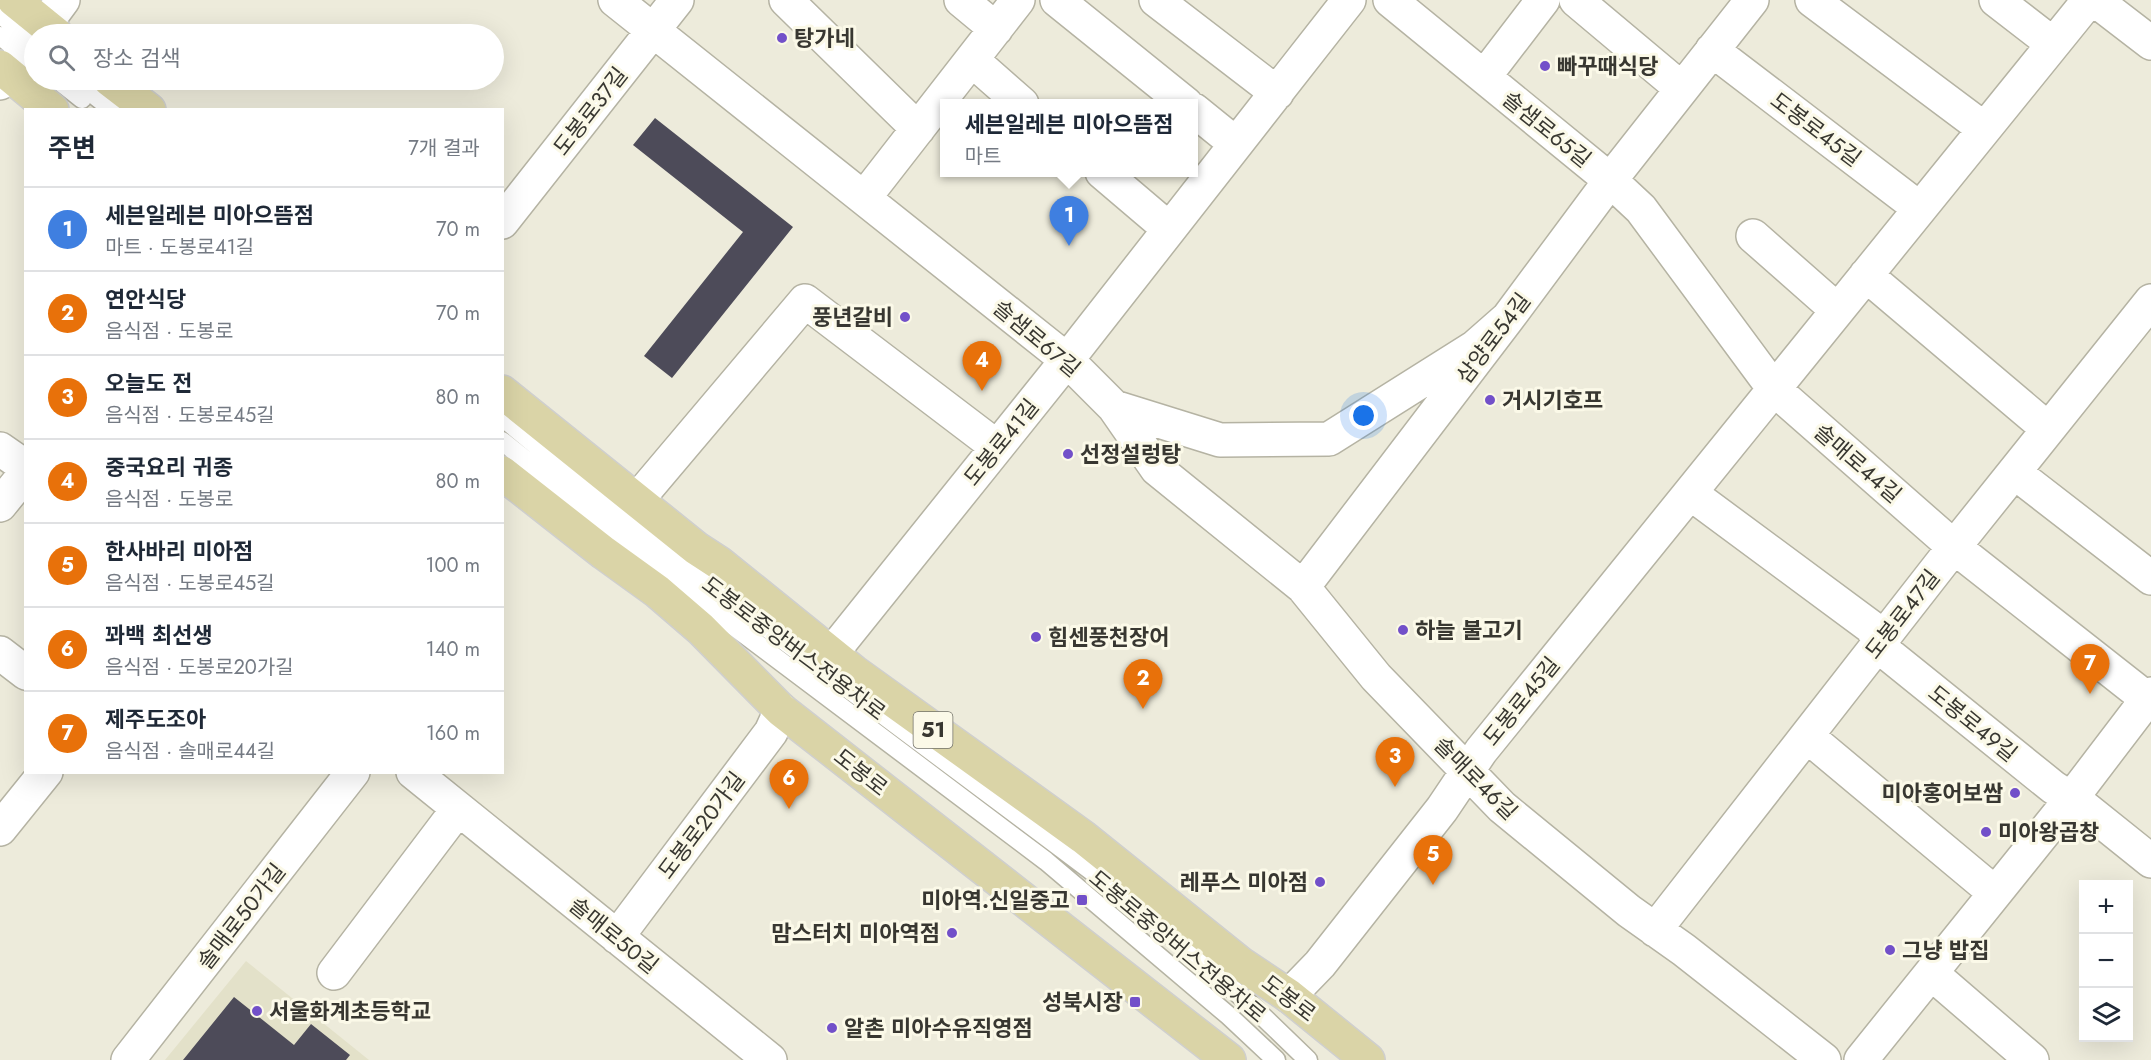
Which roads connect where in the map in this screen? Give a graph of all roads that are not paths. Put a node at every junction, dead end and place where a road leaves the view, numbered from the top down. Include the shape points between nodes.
1 (14, 0) edge
2 (615, 0) edge
3 (677, 0) edge
4 (786, 0) edge
5 (961, 0) edge
6 (1018, 0) edge
7 (1058, 0) edge
8 (1156, 0) edge
9 (1349, 0) edge
10 (1390, 0) edge
11 (1543, 0) edge
12 (1576, 0) edge
13 (1812, 0) edge
14 (1996, 0) edge
15 (2089, 0) edge
16 (2095, 0) edge
17 (1739, 4) edge
18 (0, 14) edge
19 (996, 28) junction
20 (653, 30) junction
21 (24, 31) edge
22 (24, 40) edge
23 (2151, 43) edge
24 (2053, 45) junction
25 (1712, 50) junction
26 (972, 60) junction
27 (1484, 77) junction
28 (1682, 89) junction
29 (45, 90) edge
30 (70, 90) edge
31 (88, 90) edge
32 (123, 90) edge
33 (1277, 93) junction
34 (941, 99) edge
35 (1016, 99) edge
36 (1180, 99) edge
37 (940, 101) edge
38 (51, 108) edge
39 (93, 108) edge
40 (110, 108) edge
41 (146, 108) edge
42 (1198, 113) edge
43 (1983, 128) junction
44 (918, 129) junction
45 (1236, 144) junction
46 (1108, 177) edge
47 (1610, 180) junction
48 (864, 198) junction
49 (1919, 208) junction
50 (504, 219) edge
51 (1169, 230) junction
52 (1753, 237) dead end
53 (1866, 275) junction
54 (2151, 301) edge
55 (1837, 310) junction
56 (1508, 318) junction
57 (1067, 360) junction
58 (1774, 389) junction
59 (504, 394) edge
60 (1114, 407) junction
61 (504, 419) edge
62 (2048, 429) junction
63 (504, 443) edge
64 (997, 447) junction
65 (0, 449) edge
66 (24, 466) edge
67 (2014, 472) junction
68 (24, 475) edge
69 (504, 475) edge
70 (1690, 493) junction
71 (637, 500) junction
72 (0, 505) edge
73 (1954, 547) junction
74 (2151, 578) edge
75 (1304, 587) junction
76 (1880, 641) junction
77 (0, 653) edge
78 (831, 654) junction
79 (24, 672) edge
80 (2150, 698) edge
81 (781, 710) junction
82 (1807, 736) junction
83 (1467, 772) junction
84 (44, 774) edge
85 (351, 774) edge
86 (415, 774) edge
87 (2071, 799) junction
88 (459, 809) junction
89 (0, 829) edge
90 (2151, 861) edge
91 (1995, 893) junction
92 (1655, 930) junction
93 (617, 937) junction
94 (334, 973) dead end
95 (1931, 973) junction
96 (1289, 996) junction
97 (128, 1060) edge
98 (770, 1060) edge
99 (1229, 1060) edge
100 (1276, 1060) edge
101 (1308, 1060) edge
102 (1368, 1060) edge
103 (1824, 1060) edge
104 (1861, 1060) edge
105 (2032, 1060) edge

1 - 21 main road
2 - 20 street, 솔샘로67길
3 - 20 street, 도봉로37길
4 - 44 street
5 - 19 street
6 - 19 street
7 - 36 street
8 - 33 street
9 - 33 street, 도봉로41길
10 - 27 street, 솔샘로65길
11 - 27 street, 솔샘로65길
12 - 28 street
13 - 43 street
14 - 24 street
15 - 24 street, 도봉로45길
16 - 23 street
17 - 25 street, 삼양로54길
18 - 22 lane
19 - 26 street
20 - 48 street, 솔샘로67길
20 - 50 street, 도봉로37길
24 - 43 street, 도봉로45길
25 - 28 street, 삼양로54길
25 - 49 street, 도봉로45길
26 - 34 street
26 - 35 street
27 - 47 street, 솔샘로65길
28 - 47 street, 삼양로54길
29 - 38 main road
30 - 39 lane
31 - 40 lane
32 - 41 main road
33 - 45 street, 도봉로41길
37 - 44 street
42 - 45 street
43 - 49 street, 도봉로45길
44 - 48 street
45 - 51 street, 도봉로41길
46 - 51 street
47 - 56 street, 삼양로54길
47 - 58 street, 솔매로44길 via 1641,209
48 - 57 street, 솔샘로67길
49 - 53 street, 도봉로45길
51 - 57 street, 도봉로41길
52 - 55 street
53 - 55 street, 도봉로45길
53 - 62 street
54 - 62 street, 도봉로47길
55 - 58 street, 도봉로45길
56 - 60 street, 솔샘로67길 via 1475,347 1329,439 1220,440
56 - 75 street, 삼양로54길
57 - 60 street, 솔샘로67길
57 - 64 street, 도봉로41길
58 - 70 street, 도봉로45길
58 - 73 street, 솔매로44길
59 - 71 main road, 도봉로 / 51
60 - 75 street, 솔매로46길 via 1157,469
61 - 101 lane, 도봉로중앙버스전용차로 via 663,550 1129,899
62 - 67 street, 도봉로47길
63 - 100 lane via 711,609 1046,861
64 - 71 street via 805,301
64 - 78 street, 도봉로41길
65 - 66 street
67 - 73 street, 도봉로47길
67 - 74 street
68 - 72 street
69 - 81 main road, 도봉로 via 701,628
70 - 76 street via 1871,627
70 - 83 street, 도봉로45길
71 - 78 main road, 도봉로 / 51
73 - 76 street, 도봉로47길
73 - 80 street, 솔매로44길
75 - 83 street, 솔매로46길 via 1376,677
76 - 82 street, 도봉로47길
76 - 87 street, 도봉로49길 via 1888,654
77 - 79 street
78 - 96 main road, 도봉로 / 51 via 1083,837 1241,964
80 - 87 street
81 - 93 street, 도봉로20가길 via 771,732
81 - 99 main road, 도봉로
82 - 91 street
82 - 92 street, 도봉로47길
83 - 92 street, 솔매로46길 via 1502,807
83 - 96 street, 도봉로45길 via 1320,964
84 - 89 street
85 - 97 street, 솔매로50가길
86 - 88 street, 솔매로50길
87 - 90 street, 도봉로49길
87 - 91 street
88 - 93 street, 솔매로50길
88 - 94 street
91 - 95 street
92 - 103 street, 솔매로46길
93 - 98 street, 솔매로50길
95 - 104 street
95 - 105 street
96 - 102 main road, 도봉로 / 51

